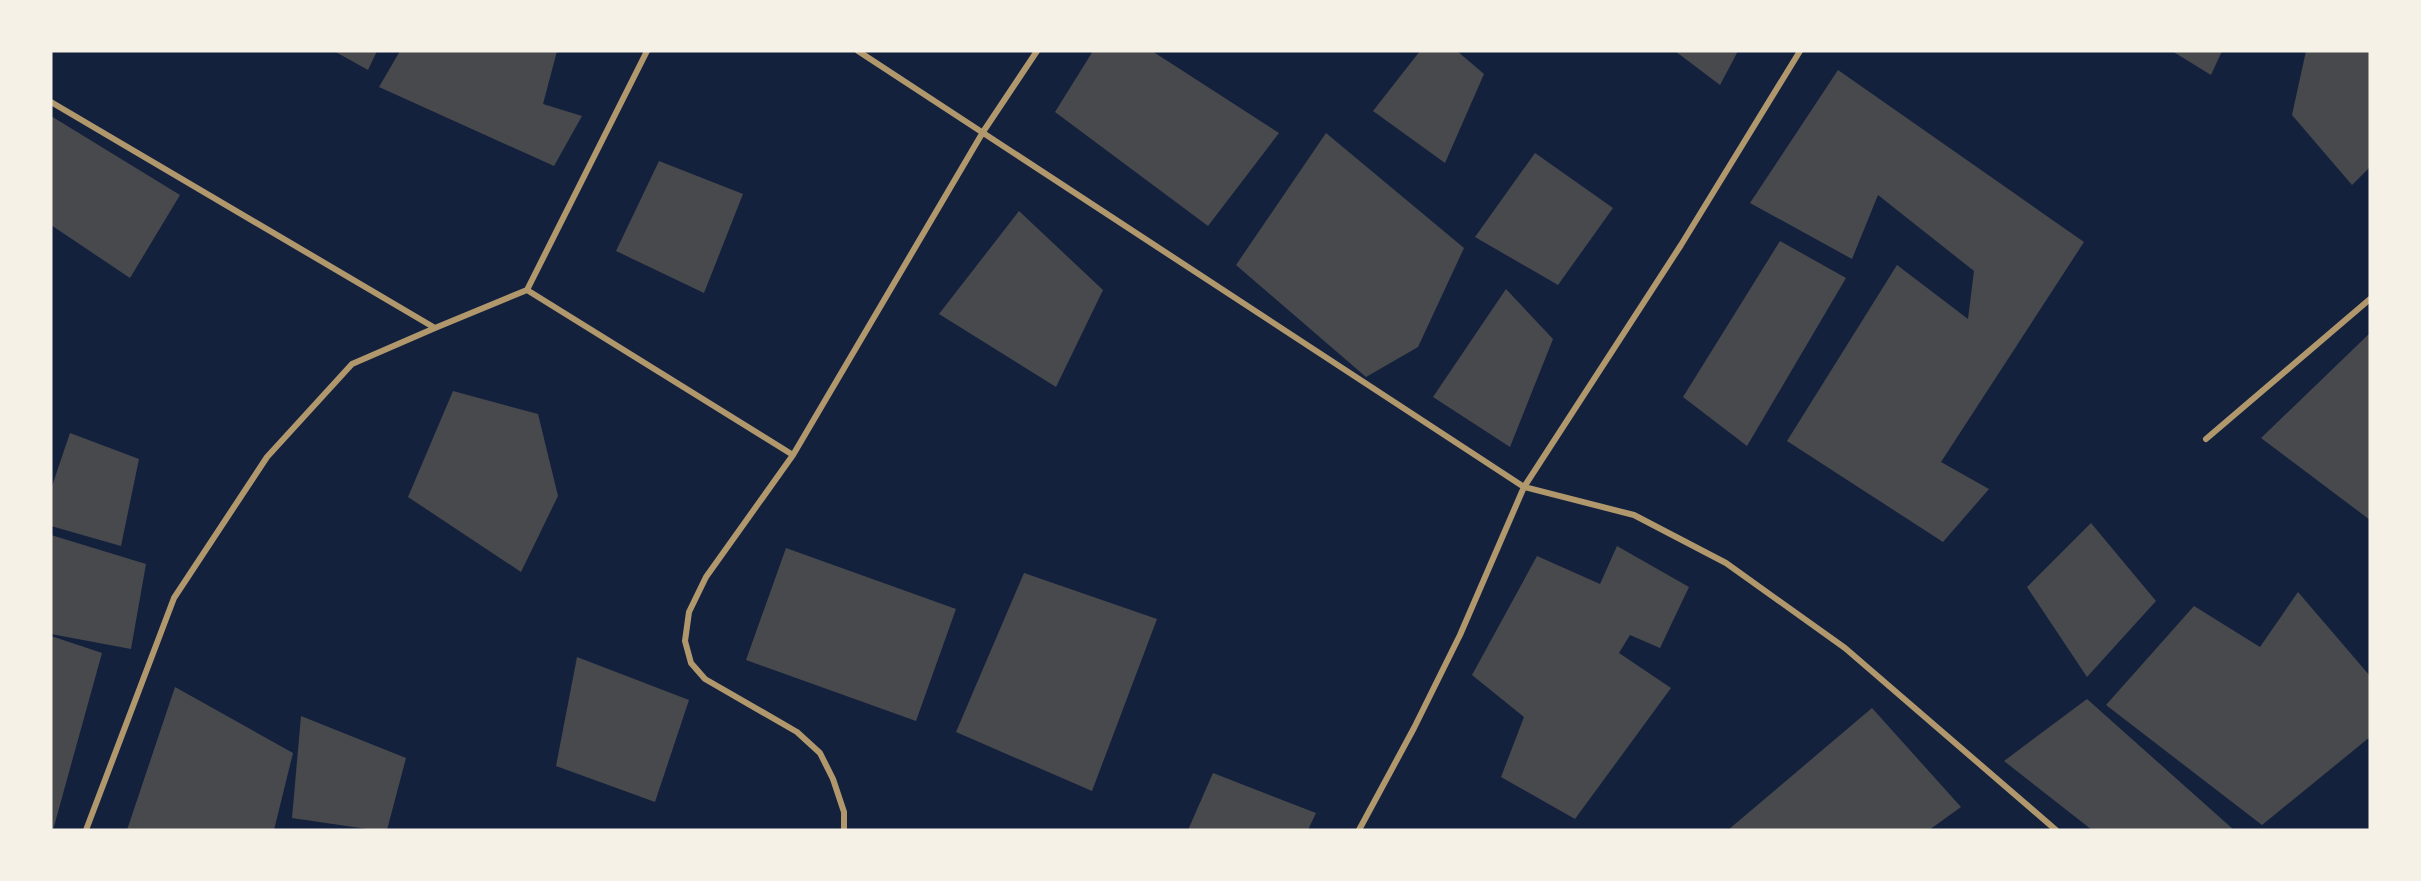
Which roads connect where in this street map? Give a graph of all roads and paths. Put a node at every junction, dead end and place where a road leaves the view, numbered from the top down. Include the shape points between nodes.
1 (647, 51) edge
2 (858, 51) edge
3 (1037, 51) edge
4 (1800, 51) edge
5 (51, 102) edge
6 (983, 132) junction
7 (527, 290) junction
8 (2370, 299) edge
9 (435, 328) junction
10 (2206, 439) dead end
11 (793, 455) junction
12 (1524, 487) junction
13 (86, 830) edge
14 (844, 830) edge
15 (1359, 830) edge
16 (2056, 830) edge

1 - 7 street
2 - 6 street
3 - 6 street
4 - 12 street via 1681,245
5 - 9 street
6 - 11 street
6 - 12 street
7 - 9 street
7 - 11 street
8 - 10 street
9 - 13 street via 352,364 267,457 174,598
11 - 14 street via 706,577 689,612 685,641 691,663 705,679 797,732 820,753 844,812
12 - 15 street via 1460,635
12 - 16 street via 1634,515 1726,563 1845,648

